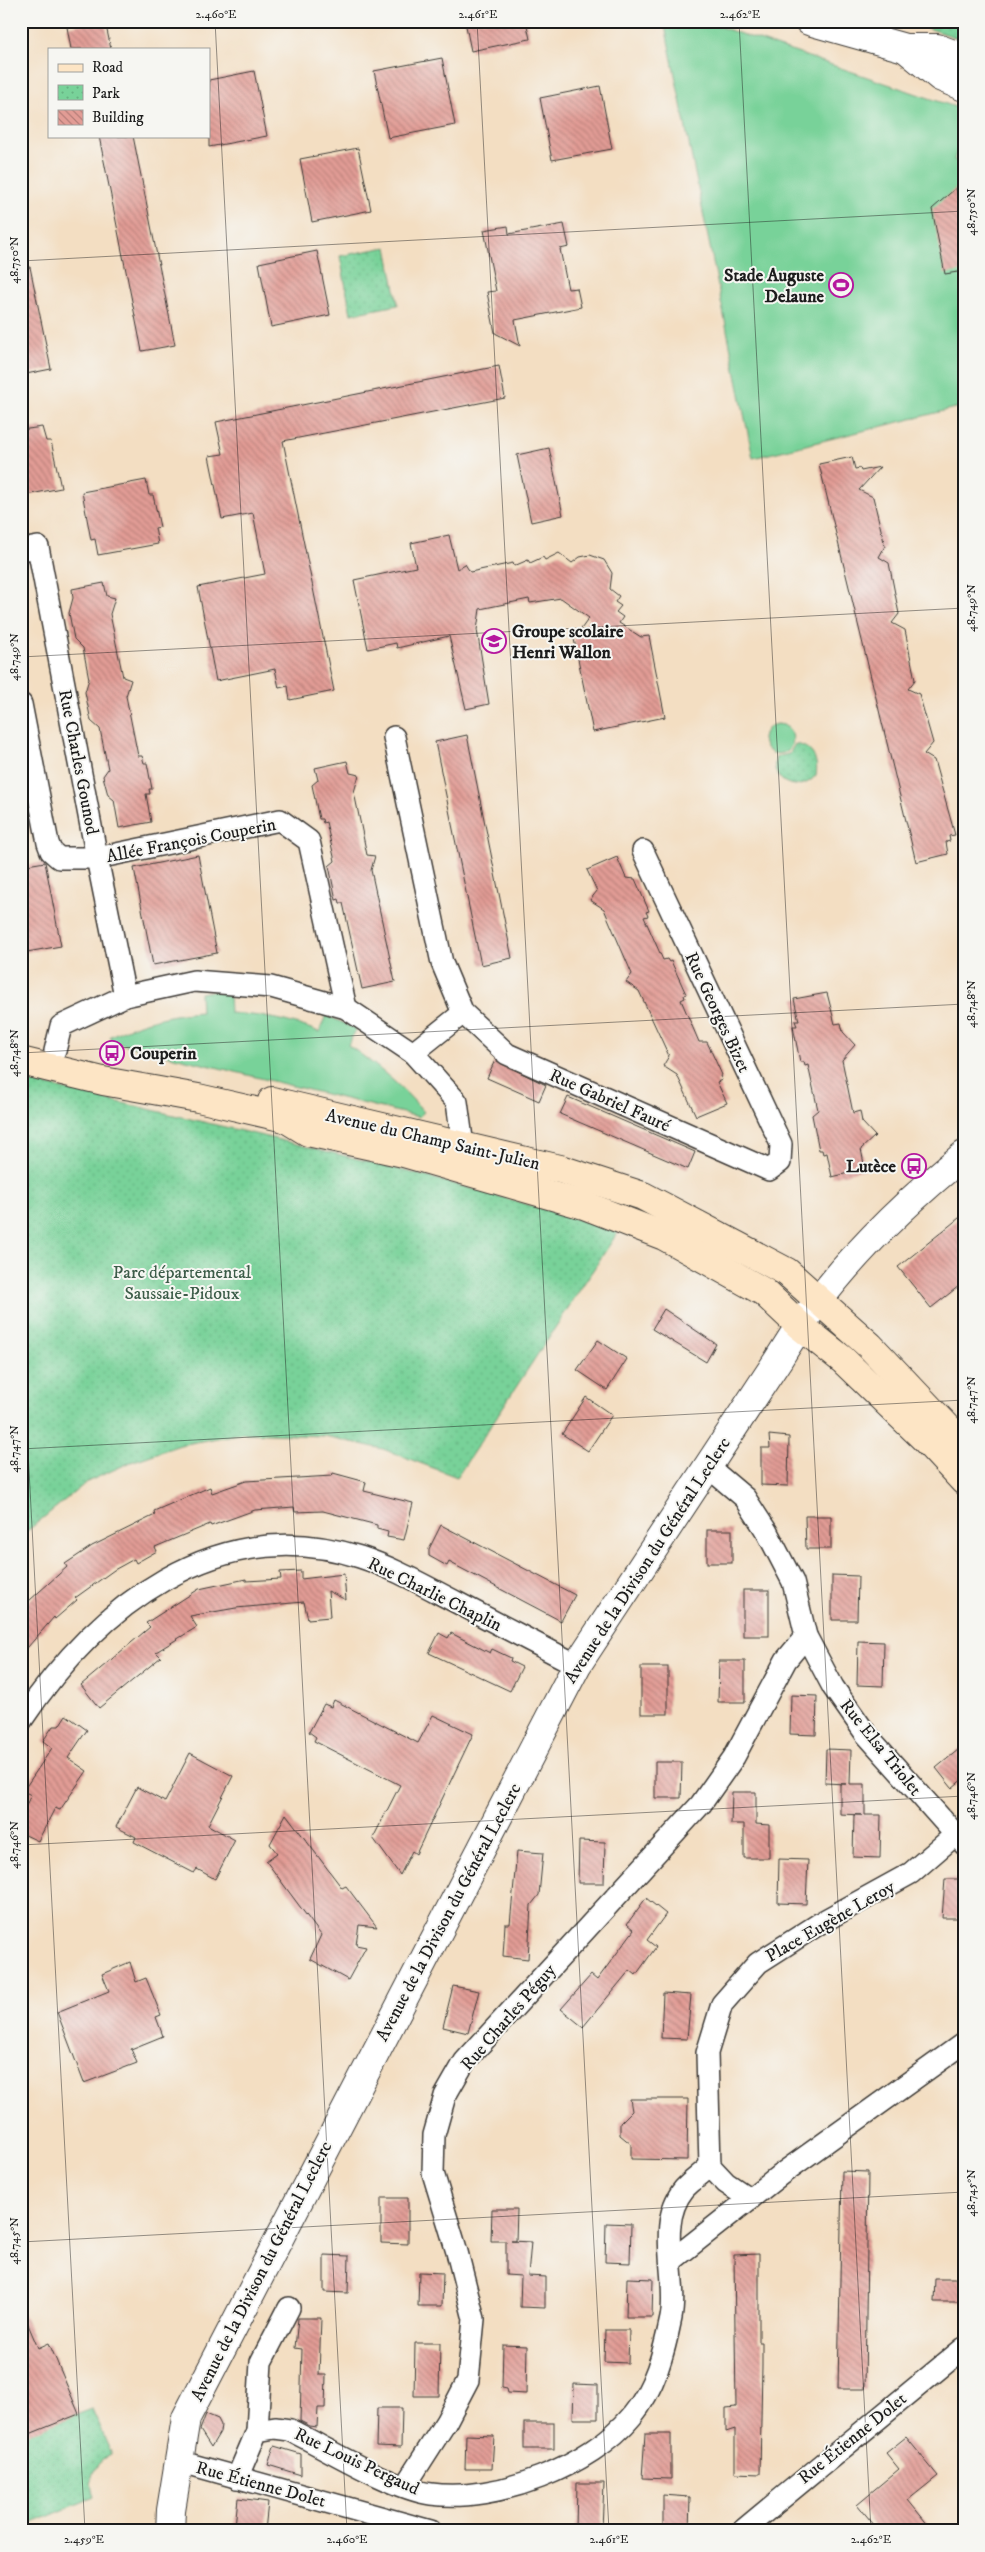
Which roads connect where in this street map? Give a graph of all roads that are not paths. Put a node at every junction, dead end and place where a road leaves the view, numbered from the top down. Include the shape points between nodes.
1 (809, 21) edge
2 (905, 48) junction
3 (964, 58) edge
4 (964, 87) edge
5 (21, 550) edge
6 (21, 704) edge
7 (394, 737) dead end
8 (643, 851) dead end
9 (97, 858) junction
10 (125, 996) junction
11 (346, 1008) junction
12 (463, 1012) junction
13 (21, 1042) edge
14 (56, 1050) junction
15 (413, 1053) junction
16 (21, 1060) edge
17 (103, 1081) junction
18 (463, 1146) junction
19 (964, 1155) edge
20 (438, 1162) junction
21 (769, 1170) joint
22 (819, 1300) junction
23 (798, 1325) junction
24 (964, 1445) edge
25 (707, 1466) junction
26 (964, 1481) edge
27 (806, 1636) junction
28 (577, 1665) junction
29 (21, 1721) edge
30 (959, 1840) edge
31 (964, 2043) edge
32 (710, 2166) junction
33 (750, 2199) junction
34 (672, 2261) junction
35 (288, 2308) dead end
36 (964, 2348) edge
37 (257, 2431) junction
38 (178, 2461) junction
39 (238, 2478) junction
40 (405, 2486) junction
41 (170, 2531) edge
42 (431, 2531) edge
43 (742, 2531) edge

1 - 2 street
2 - 3 street via 937,48
2 - 4 street via 940,77
5 - 9 street, Rue Charles Gounod via 38,547
6 - 9 street, Rue Charles Gounod via 51,851 59,858
7 - 12 street, Rue Gabriel Fauré via 442,963
8 - 21 street, Rue Georges Bizet via 781,1144 780,1162
9 - 10 street, Allée François Couperin
9 - 11 street, Allée François Couperin via 280,820 309,841
10 - 11 street via 194,981 271,987
10 - 14 street via 61,1026
11 - 15 street
12 - 15 street
12 - 21 street, Rue Gabriel Fauré via 507,1054
13 - 14 main road, Avenue du Champ Saint-Julien
14 - 17 main road via 67,1065
14 - 18 main road, Avenue du Champ Saint-Julien via 170,1081 247,1095
15 - 18 street via 457,1102
16 - 17 main road, Avenue du Champ Saint-Julien
17 - 20 main road, Avenue du Champ Saint-Julien via 285,1118 308,1132
18 - 20 main road
18 - 22 main road, Avenue du Champ Saint-Julien via 560,1169 643,1196 787,1272
19 - 22 street, Avenue de la Divison du Général Leclerc via 854,1257
20 - 23 main road, Avenue du Champ Saint-Julien via 584,1205 664,1236 759,1288
22 - 23 street, Avenue de la Divison du Général Leclerc
22 - 24 main road, Avenue du Champ Saint-Julien via 870,1346
23 - 25 street, Avenue de la Divison du Général Leclerc
23 - 26 main road, Avenue du Champ Saint-Julien via 843,1360
25 - 27 street, Rue Elsa Triolet via 745,1498 767,1532 793,1582
25 - 28 street, Avenue de la Divison du Général Leclerc
27 - 30 street, Rue Elsa Triolet via 833,1687 866,1734
27 - 40 street, Rue Charles Péguy via 786,1660 734,1757 701,1804 465,2061 445,2096 434,2135 433,2173 458,2252 474,2319 468,2380 446,2422
28 - 29 street, Rue Charlie Chaplin via 359,1557 300,1546 270,1547 199,1562 157,1582 115,1614 80,1647
28 - 38 street, Avenue de la Divison du Général Leclerc via 201,2386 186,2418
30 - 32 street, Place Eugène Leroy via 911,1873 758,1962 722,2004 708,2053
31 - 33 street
32 - 33 street via 726,2183
32 - 34 street via 684,2190 670,2219
33 - 34 street
34 - 40 street, Rue Louis Pergaud via 672,2315 660,2368 632,2416 591,2452 527,2483 471,2496 430,2494
35 - 37 street via 261,2362
36 - 43 street, Rue Étienne Dolet
37 - 39 street
37 - 40 street, Rue Louis Pergaud via 290,2430
38 - 39 street, Rue Étienne Dolet
38 - 41 street, Avenue de la Divison du Général Leclerc
39 - 42 street, Rue Étienne Dolet

